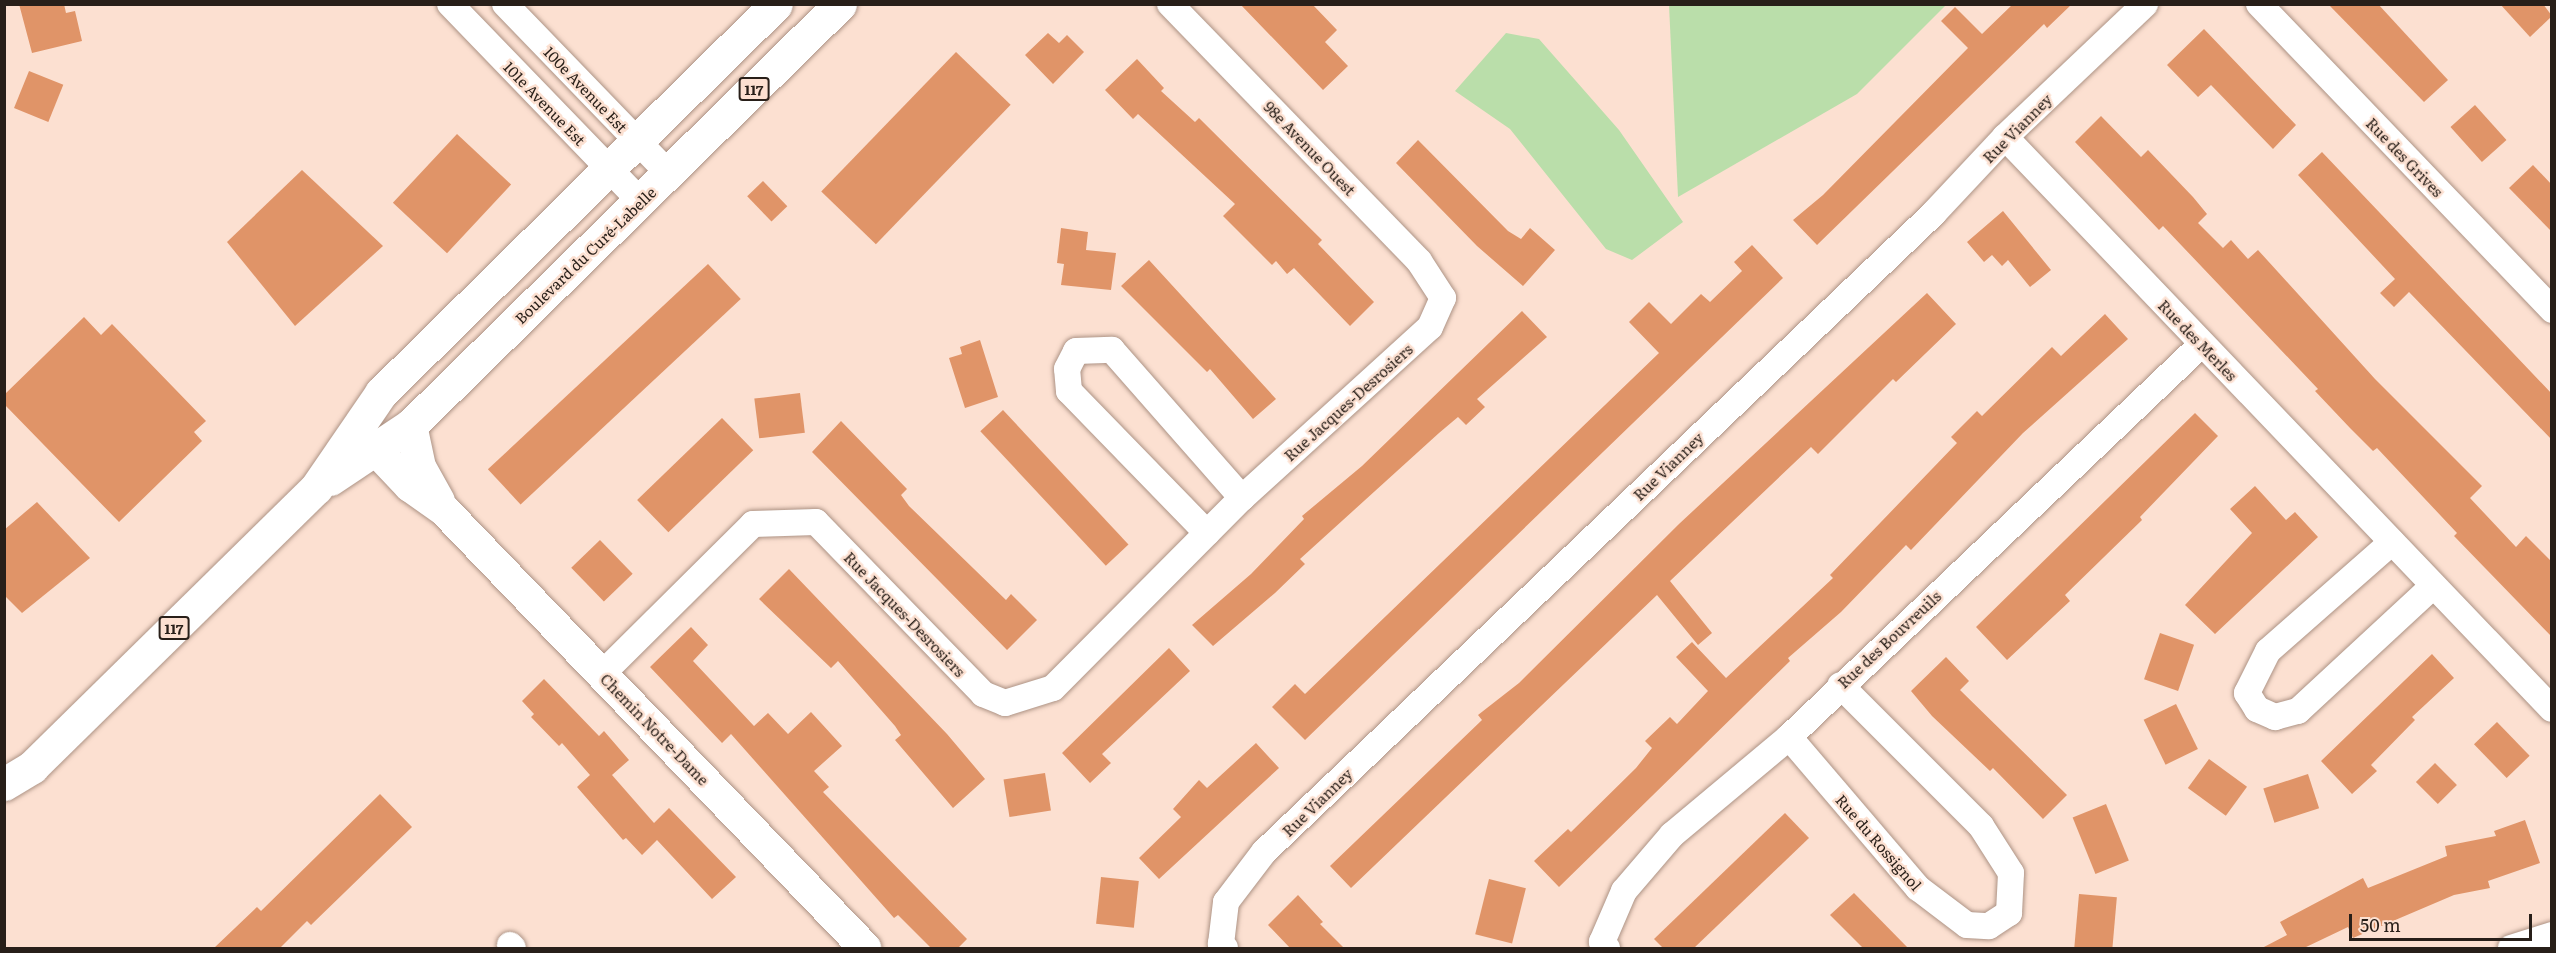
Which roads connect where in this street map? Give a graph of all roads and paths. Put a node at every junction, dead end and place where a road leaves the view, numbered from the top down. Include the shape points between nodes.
1 (450, 4) edge
2 (505, 4) edge
3 (776, 4) edge
4 (840, 4) edge
5 (1170, 4) edge
6 (2145, 4) edge
7 (2259, 4) edge
8 (2005, 137) junction
9 (638, 142) junction
10 (610, 169) junction
11 (668, 173) junction
12 (640, 201) junction
13 (1443, 298) joint
14 (2552, 310) edge
15 (2202, 344) junction
16 (411, 425) junction
17 (366, 439) junction
18 (1242, 498) junction
19 (444, 510) junction
20 (1207, 533) junction
21 (2392, 542) junction
22 (2433, 586) junction
23 (602, 674) junction
24 (1840, 685) junction
25 (2552, 709) edge
26 (1789, 737) junction
27 (32, 767) junction
28 (4, 784) edge
29 (4, 808) edge
30 (2552, 935) edge
31 (1223, 946) edge
32 (865, 948) edge
33 (1607, 948) edge
34 (2511, 948) edge

1 - 10 street, 101e Avenue Est
2 - 9 street, 100e Avenue Est
3 - 9 main road, Boulevard du Curé-Labelle / 117
4 - 11 main road, Boulevard du Curé-Labelle / 117
5 - 13 street, 98e Avenue Ouest via 1394,233 1419,261
6 - 8 street, Rue Vianney
7 - 14 street, Rue des Grives
8 - 15 street, Rue des Merles
8 - 31 street, Rue Vianney via 1934,213 1264,852 1226,902
9 - 10 main road, Boulevard du Curé-Labelle / 117
9 - 11 street, 100e Avenue Est
10 - 12 street, 101e Avenue Est
10 - 17 main road, Boulevard du Curé-Labelle / 117 via 381,393
11 - 12 main road, Boulevard du Curé-Labelle / 117
12 - 16 main road, Boulevard du Curé-Labelle / 117
13 - 18 street, Rue Jacques-Desrosiers via 1430,327
15 - 21 street, Rue des Merles
15 - 24 street, Rue des Bouvreuils
16 - 17 main road, Boulevard du Curé-Labelle / 117
16 - 19 street, Chemin Notre-Dame via 420,467
17 - 19 street, Chemin Notre-Dame via 410,486
17 - 27 main road, Boulevard du Curé-Labelle / 117
18 - 20 street, Rue Jacques-Desrosiers
18 - 20 street via 1112,350 1076,351 1067,369 1069,391
19 - 23 street, Chemin Notre-Dame
20 - 23 street, Rue Jacques-Desrosiers via 1053,688 1005,703 983,694 816,522 753,524
21 - 22 street, Rue des Merles
21 - 22 street via 2268,651 2247,693 2257,709 2275,717 2298,711
22 - 25 street, Rue des Merles
23 - 32 street, Chemin Notre-Dame
24 - 26 street, Rue des Bouvreuils
24 - 26 street, Rue du Rossignol via 1981,826 2011,873 2009,913 1989,926 1967,925 1918,888
26 - 33 street, Rue des Bouvreuils via 1672,836 1624,891 1602,942
27 - 28 main road, Boulevard du Curé-Labelle / 117
27 - 29 main road, Boulevard du Curé-Labelle / 117
30 - 34 street

